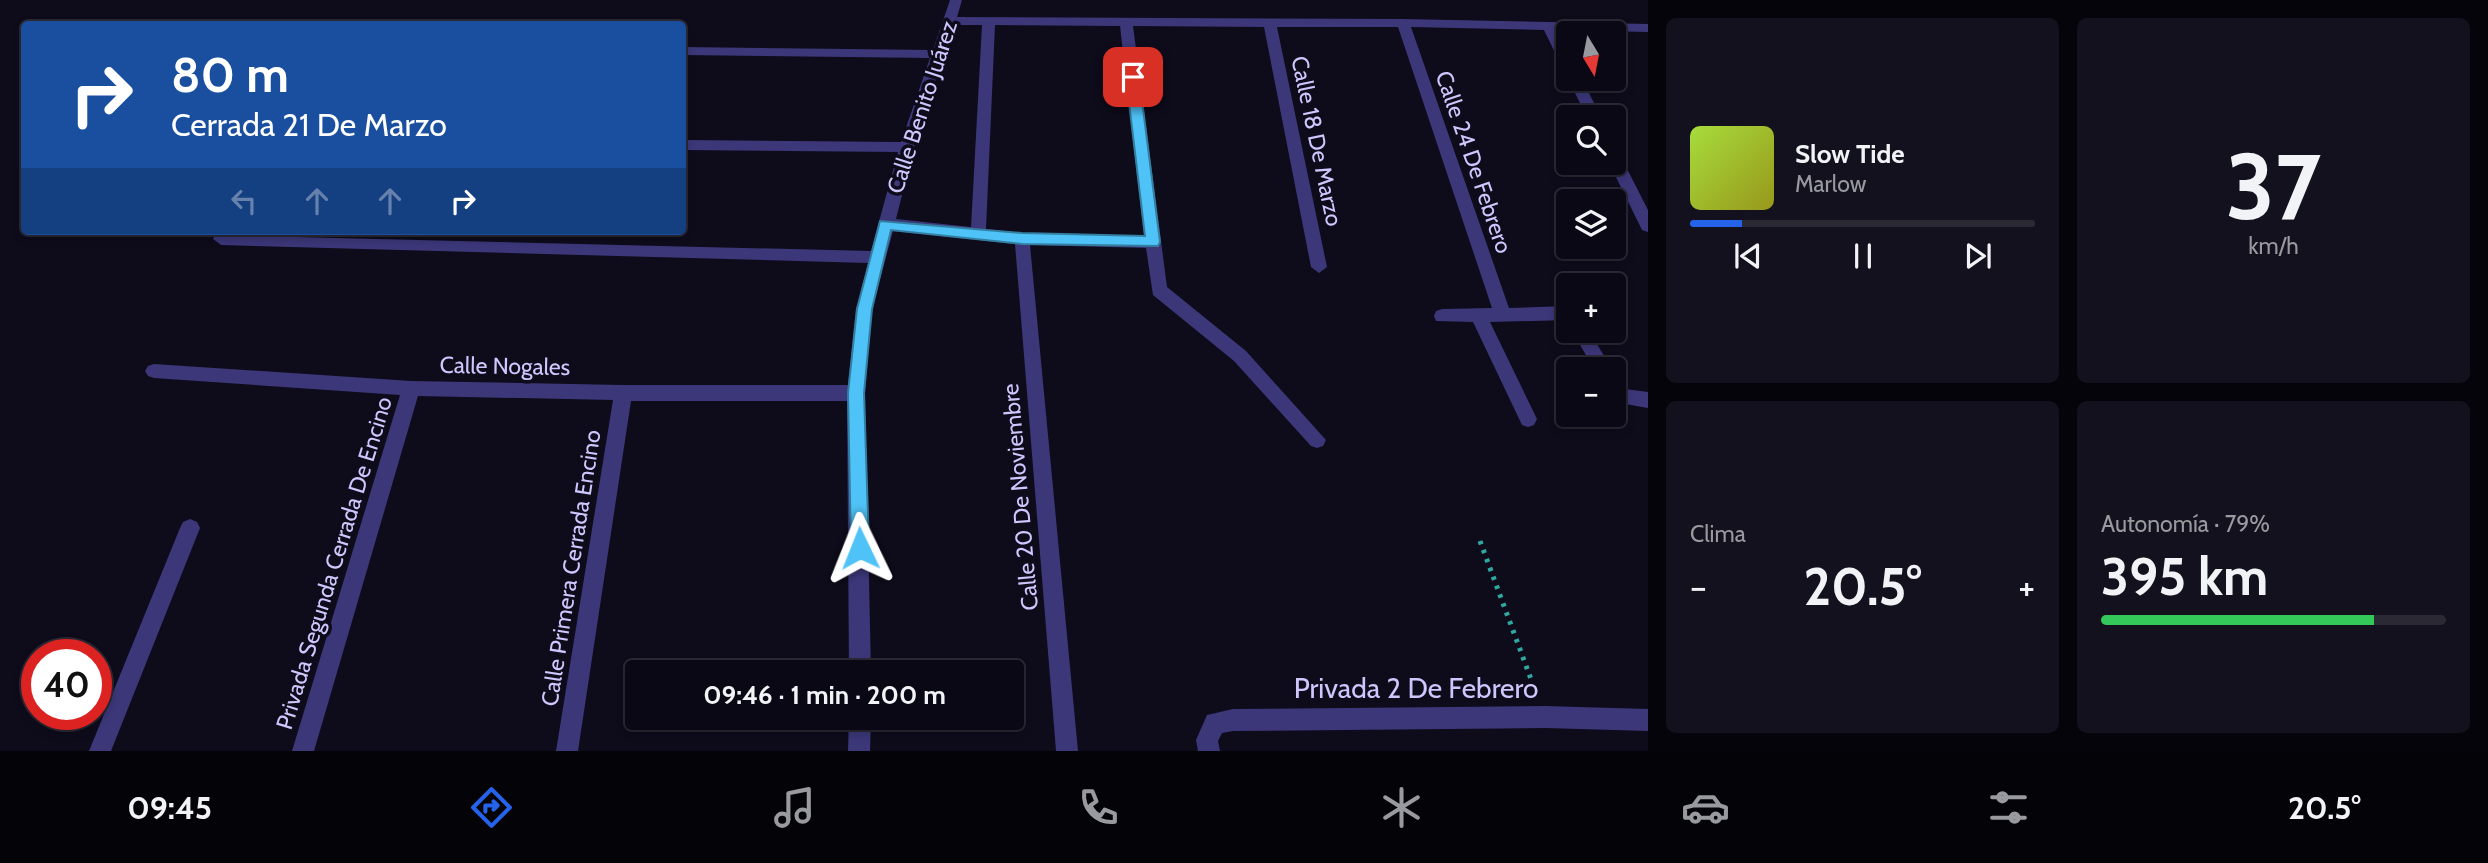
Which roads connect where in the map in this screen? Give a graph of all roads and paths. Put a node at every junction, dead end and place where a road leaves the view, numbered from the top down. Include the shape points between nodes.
1 (956, 0) edge
2 (949, 21) junction
3 (989, 22) junction
4 (1126, 22) junction
5 (1403, 23) junction
6 (1270, 24) junction
7 (1549, 27) junction
8 (1648, 28) edge
9 (1556, 41) edge
10 (686, 51) edge
11 (937, 54) junction
12 (686, 145) edge
13 (907, 147) junction
14 (1623, 175) edge
15 (885, 225) junction
16 (1648, 226) edge
17 (978, 235) junction
18 (220, 239) dead end
19 (1022, 239) junction
20 (1153, 242) junction
21 (877, 257) junction
22 (1319, 267) dead end
23 (1556, 313) edge
24 (1503, 315) junction
25 (1442, 316) dead end
26 (1479, 316) junction
27 (154, 371) dead end
28 (411, 388) junction
29 (623, 393) junction
30 (856, 393) junction
31 (1626, 397) edge
32 (1648, 400) edge
33 (1528, 419) dead end
34 (1317, 440) dead end
35 (190, 528) dead end
36 (1480, 541) dead end
37 (860, 660) edge
38 (1545, 717) junction
39 (1648, 720) edge
40 (859, 730) edge
41 (100, 751) edge
42 (303, 751) edge
43 (567, 751) edge
44 (859, 751) edge
45 (1067, 751) edge
46 (1209, 751) edge

1 - 2 street, Calle Benito Juárez
2 - 3 street
2 - 11 street, Calle Benito Juárez
3 - 4 street
3 - 17 street
4 - 6 street
4 - 20 street
5 - 6 street
5 - 7 street
5 - 24 street, Calle 24 De Febrero
6 - 22 street, Calle 18 De Marzo
7 - 8 street
7 - 9 street
10 - 11 street
11 - 13 street, Calle Benito Juárez
12 - 13 street
13 - 15 street, Calle Benito Juárez
14 - 16 street
15 - 17 street
15 - 21 street, Calle Benito Juárez
17 - 19 street
18 - 21 street
19 - 20 street
19 - 45 street, Calle 20 De Noviembre
20 - 34 street via 1158,290 1240,356
21 - 30 street, Calle Benito Juárez via 864,309
23 - 24 street
24 - 26 street
25 - 26 street
26 - 33 street
27 - 28 street, Calle Nogales
28 - 29 street, Calle Nogales
28 - 42 street, Privada Segunda Cerrada De Encino
29 - 30 street, Calle Nogales
29 - 43 street, Calle Primera Cerrada Encino
30 - 37 street, Calle Benito Juárez
31 - 32 street
35 - 41 street
36 - 38 path
38 - 39 street, Privada 2 De Febrero
38 - 46 street, Privada 2 De Febrero via 1233,720 1215,723 1206,740
40 - 44 street

